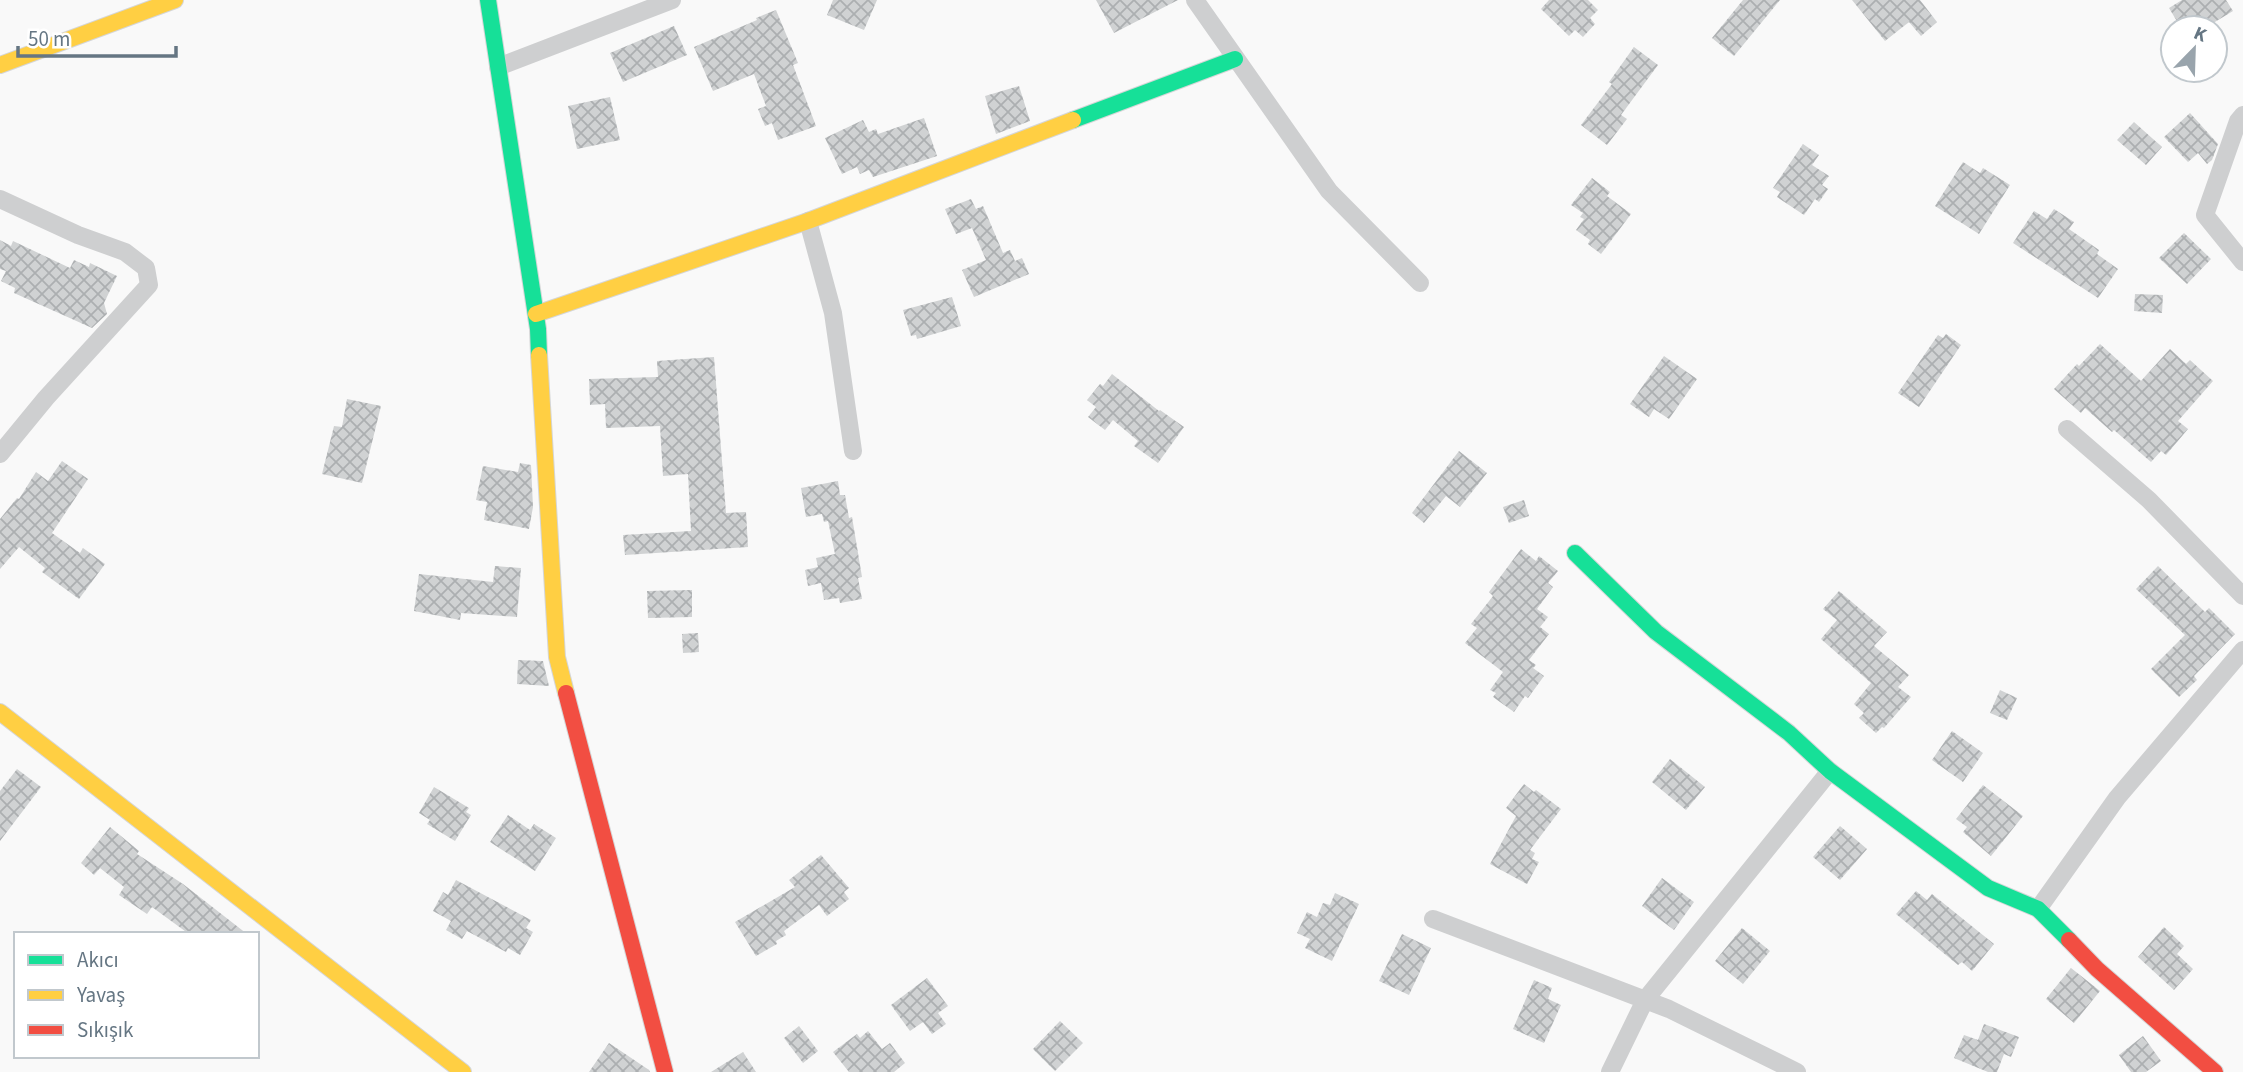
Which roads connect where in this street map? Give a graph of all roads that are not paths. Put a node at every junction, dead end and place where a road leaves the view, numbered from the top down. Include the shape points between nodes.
1 (175, 0) edge
2 (488, 0) edge
3 (672, 0) edge
4 (1195, 0) edge
5 (1235, 59) junction
6 (0, 65) edge
7 (498, 66) junction
8 (2243, 115) edge
9 (0, 199) edge
10 (808, 221) junction
11 (2243, 262) edge
12 (1420, 283) dead end
13 (536, 314) junction
14 (2067, 429) dead end
15 (853, 451) dead end
16 (0, 454) edge
17 (1575, 553) dead end
18 (2243, 596) edge
19 (2243, 650) edge
20 (0, 712) edge
21 (1830, 771) junction
22 (2038, 909) junction
23 (1433, 919) dead end
24 (1645, 1000) junction
25 (464, 1072) edge
26 (665, 1072) edge
27 (1610, 1072) edge
28 (1797, 1072) edge
29 (2215, 1072) edge

1 - 6 street
2 - 7 street
3 - 7 street
4 - 5 street
5 - 10 street
5 - 12 street via 1329,191
7 - 13 street
8 - 11 street via 2205,215
9 - 16 street via 125,252 146,268 149,285
10 - 13 street
10 - 15 street via 833,313
13 - 26 street via 557,657
14 - 18 street via 2150,500
17 - 21 street via 1656,632 1789,733
19 - 22 street via 2117,798
20 - 25 street
21 - 22 street via 1988,888
21 - 24 street
22 - 29 street
23 - 24 street
24 - 27 street
24 - 28 street

